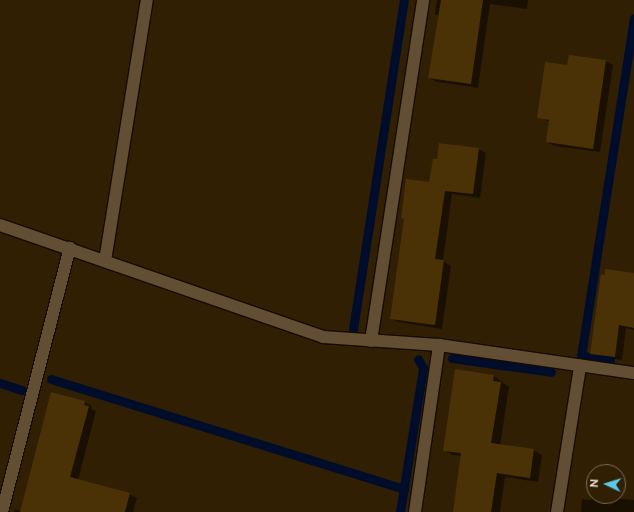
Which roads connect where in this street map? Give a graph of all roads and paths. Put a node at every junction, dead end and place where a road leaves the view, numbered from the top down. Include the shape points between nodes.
1 (147, 0) edge
2 (423, 0) edge
3 (0, 225) edge
4 (70, 248) junction
5 (105, 261) junction
6 (371, 341) junction
7 (439, 345) junction
8 (580, 366) junction
9 (634, 373) edge
10 (2, 512) edge
11 (415, 512) edge
12 (558, 512) edge

1 - 5 street
2 - 6 street
3 - 4 street
4 - 5 street
4 - 10 street
5 - 6 street via 323,337
6 - 7 street
7 - 8 street
7 - 11 street
8 - 9 street
8 - 12 street

